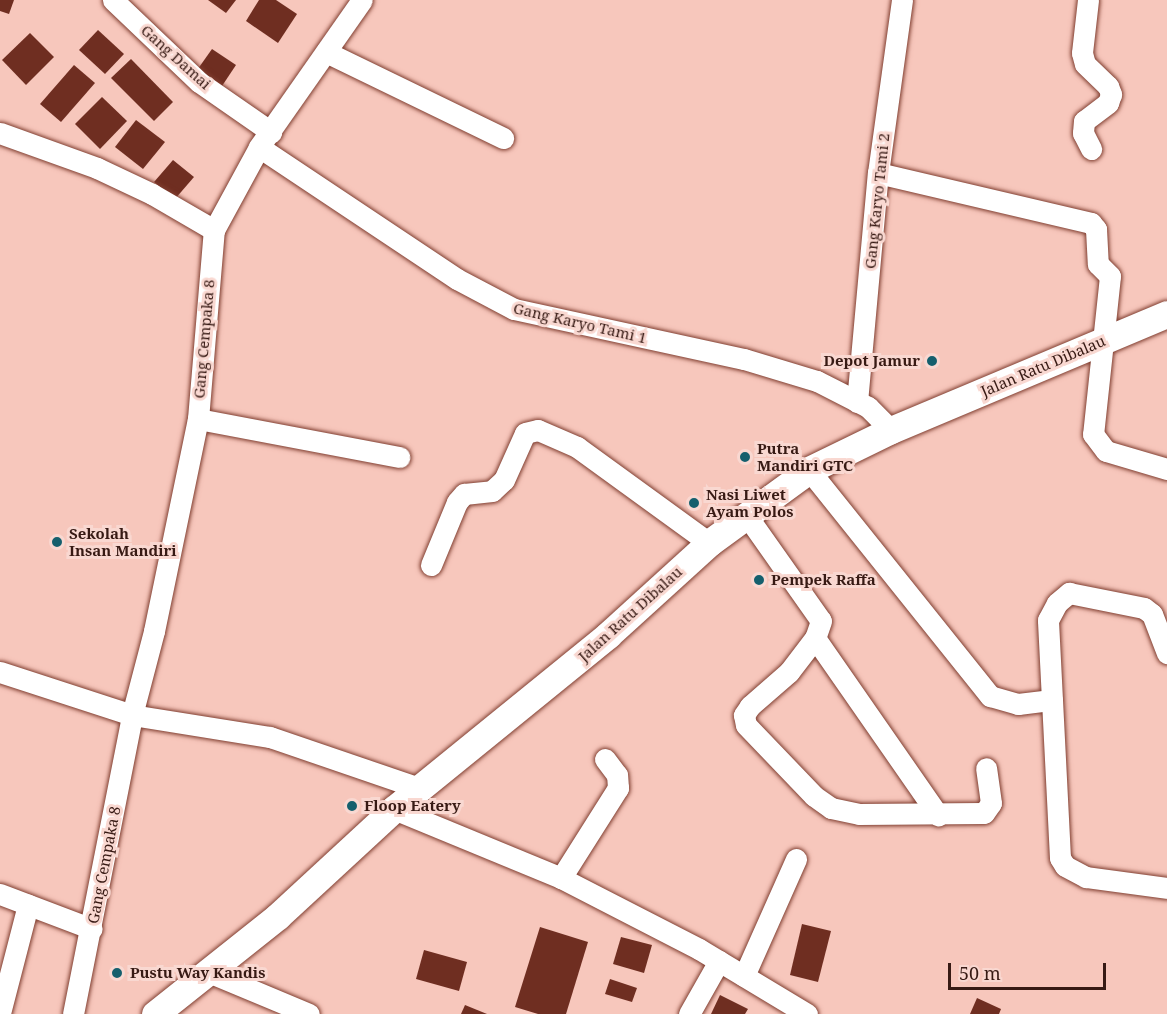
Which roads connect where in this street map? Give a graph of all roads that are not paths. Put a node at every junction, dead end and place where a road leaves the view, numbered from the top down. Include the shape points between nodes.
1 (113, 0) edge
2 (362, 0) edge
3 (902, 0) edge
4 (1088, 0) edge
5 (326, 52) junction
6 (0, 133) edge
7 (503, 138) dead end
8 (265, 139) junction
9 (1091, 149) dead end
10 (878, 173) junction
11 (214, 230) junction
12 (1167, 314) edge
13 (1105, 340) junction
14 (857, 402) junction
15 (198, 419) junction
16 (891, 430) junction
17 (399, 457) dead end
18 (1167, 469) edge
19 (809, 470) junction
20 (747, 516) junction
21 (709, 543) junction
22 (431, 565) dead end
23 (815, 638) junction
24 (1167, 653) edge
25 (0, 672) edge
26 (1052, 700) junction
27 (132, 715) junction
28 (605, 759) dead end
29 (986, 768) dead end
30 (419, 788) junction
31 (394, 809) junction
32 (938, 815) junction
33 (796, 859) dead end
34 (561, 878) junction
35 (1167, 888) edge
36 (0, 894) edge
37 (28, 905) junction
38 (92, 928) junction
39 (719, 961) junction
40 (211, 973) junction
41 (744, 976) junction
42 (0, 1013) edge
43 (73, 1014) edge
44 (155, 1014) edge
45 (309, 1014) edge
46 (689, 1014) edge
47 (807, 1014) edge

1 - 8 street, Gang Damai
2 - 5 street, Gang Cempaka 8
3 - 10 street, Gang Karyo Tami 2
4 - 9 street via 1082,53 1085,64 1111,94 1108,103 1084,121 1083,133
5 - 7 street
5 - 8 street, Gang Cempaka 8
6 - 11 street via 97,168
8 - 11 street, Gang Cempaka 8
8 - 14 street, Gang Karyo Tami 1 via 457,279 514,309 744,359 817,381
10 - 13 street via 1091,223 1096,229 1098,264 1110,276
10 - 14 street, Gang Karyo Tami 2
11 - 15 street, Gang Cempaka 8
12 - 13 main road, Jalan Ratu Dibalau
13 - 16 main road, Jalan Ratu Dibalau
13 - 18 street via 1092,417 1096,442 1106,451
14 - 16 street, Gang Karyo Tami 1
15 - 17 street
15 - 27 street, Gang Cempaka 8 via 154,631
16 - 19 main road, Jalan Ratu Dibalau
19 - 20 main road, Jalan Ratu Dibalau
19 - 26 street via 990,696 1018,704
20 - 21 main road, Jalan Ratu Dibalau
20 - 23 street via 817,610 821,621
21 - 22 street via 578,447 538,430 525,433 504,480 492,491 464,494 457,502
21 - 30 main road, Jalan Ratu Dibalau via 609,634
23 - 32 street
23 - 32 street via 789,672 750,706 744,715 746,725 814,796 831,807 859,814
24 - 26 street via 1152,614 1144,608 1069,593 1057,603 1048,620
25 - 27 street
26 - 35 street via 1060,858 1071,871 1086,877
27 - 30 street via 270,737
27 - 38 street, Gang Cempaka 8
28 - 34 street via 617,775 618,788
29 - 32 street via 991,803 984,813
30 - 31 main road, Jalan Ratu Dibalau
31 - 34 street
31 - 40 main road, Jalan Ratu Dibalau
33 - 41 street
34 - 39 street
36 - 37 street
37 - 38 street
37 - 42 street
38 - 43 street, Gang Cempaka 8
39 - 41 street
39 - 46 street
40 - 44 main road, Jalan Ratu Dibalau
40 - 45 street
41 - 47 street

